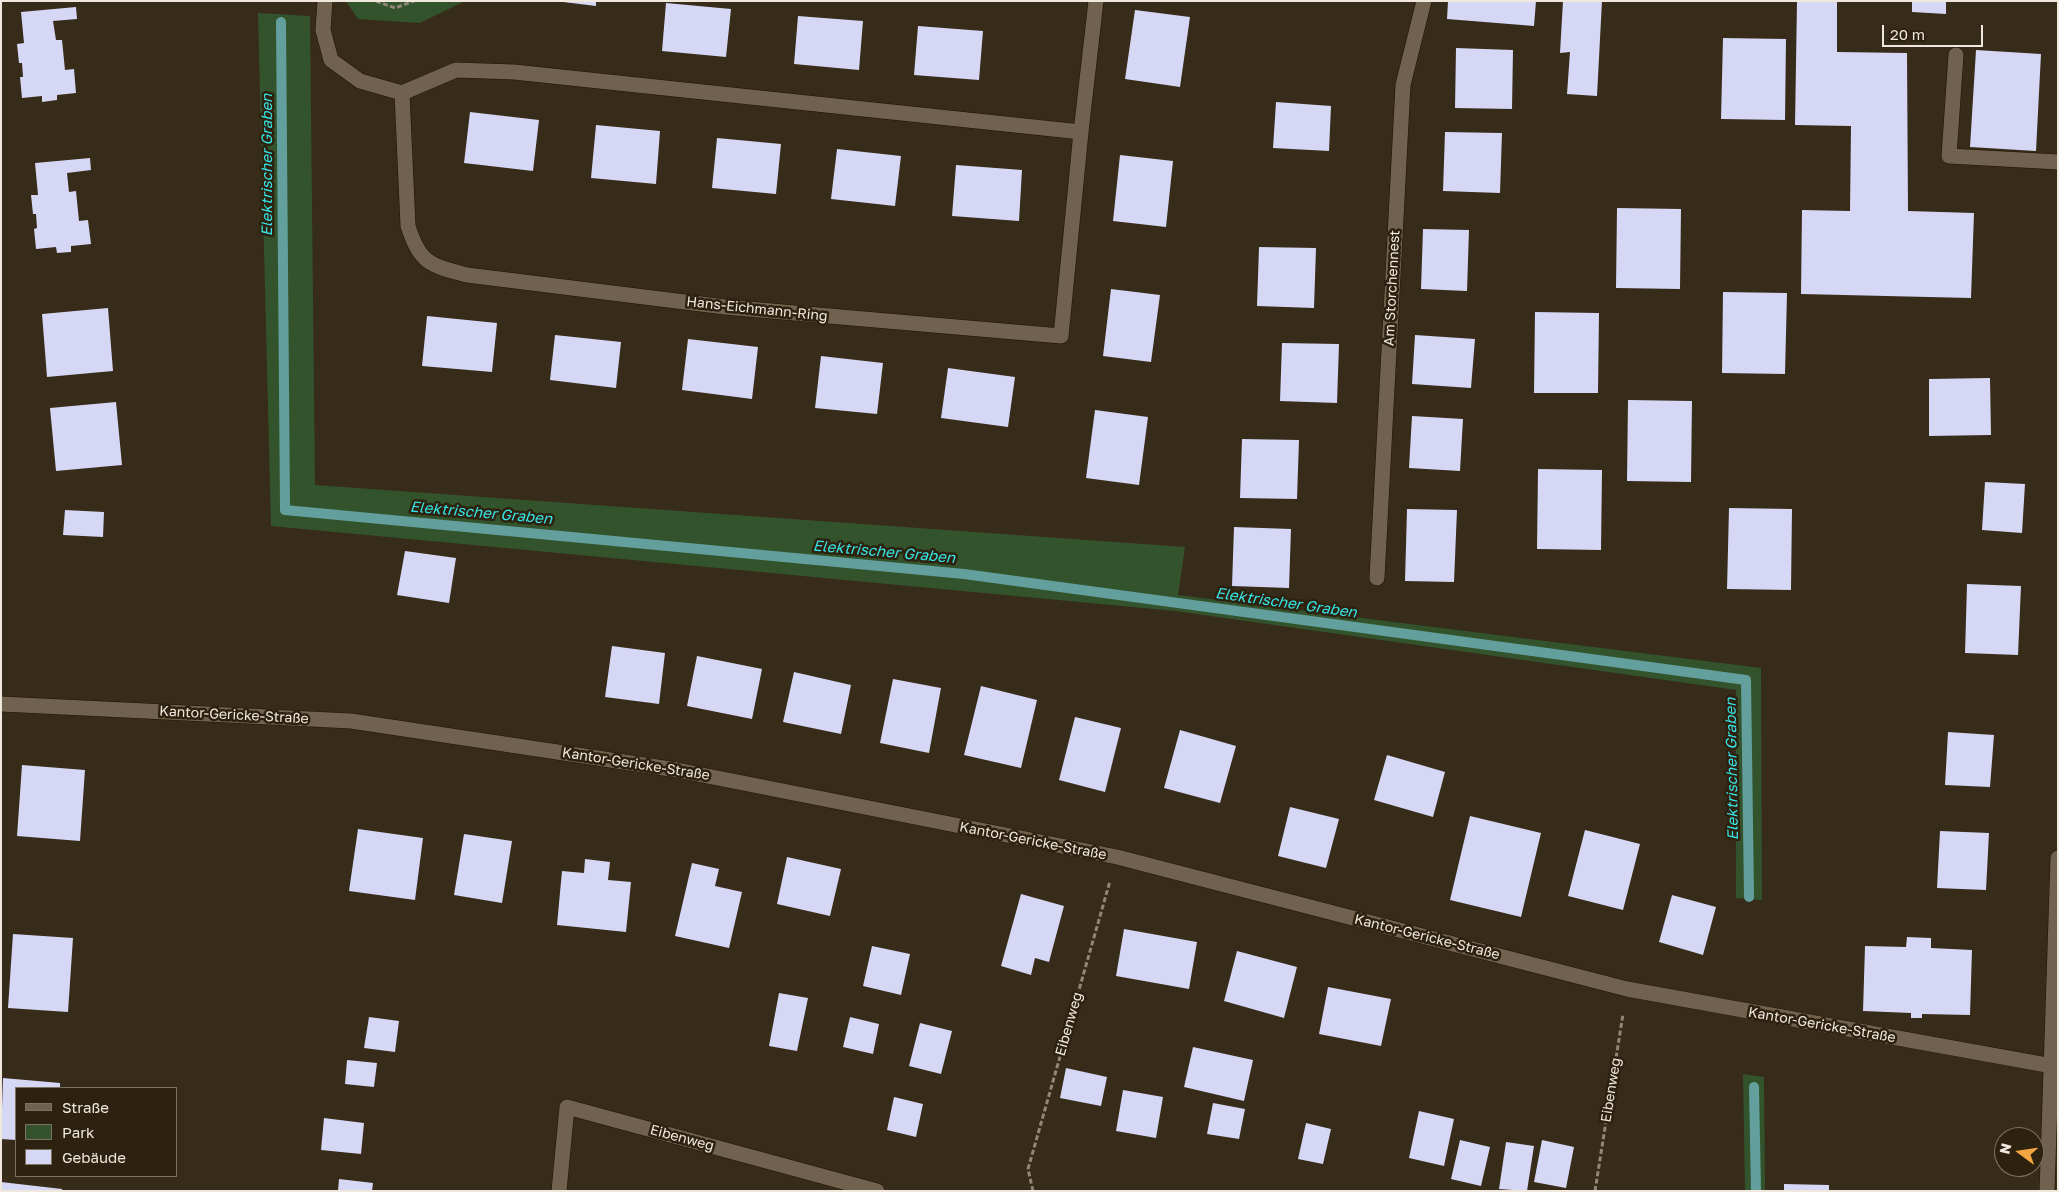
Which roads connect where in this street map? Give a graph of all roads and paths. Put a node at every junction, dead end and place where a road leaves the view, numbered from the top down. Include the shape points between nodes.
1 (325, 1) edge
2 (376, 1) edge
3 (414, 1) edge
4 (1096, 1) edge
5 (1424, 1) edge
6 (1956, 55) dead end
7 (402, 93) junction
8 (1081, 132) junction
9 (2058, 162) edge
10 (1377, 578) dead end
11 (1, 704) edge
12 (1117, 857) junction
13 (2058, 858) edge
14 (1627, 989) junction
15 (2055, 1066) edge
16 (559, 1191) edge
17 (877, 1191) edge
18 (1033, 1191) edge
19 (1595, 1191) edge
20 (2048, 1191) edge

1 - 7 street via 323,30 331,60 360,82
2 - 3 path via 395,8
4 - 8 street, Hans-Eichmann-Ring
5 - 10 street, Am Storchennest via 1403,85
6 - 9 street via 1949,156
7 - 8 street via 456,70 514,72
7 - 8 street, Hans-Eichmann-Ring via 408,226 415,247 431,265 466,275 725,307 1061,336
11 - 12 street, Kantor-Gericke-Straße via 351,721 677,770
12 - 14 street, Kantor-Gericke-Straße
12 - 18 path, Eibenweg via 1028,1169
13 - 15 street
14 - 15 street, Kantor-Gericke-Straße
14 - 19 path, Eibenweg
15 - 20 street
16 - 17 street, Eibenweg via 567,1107

